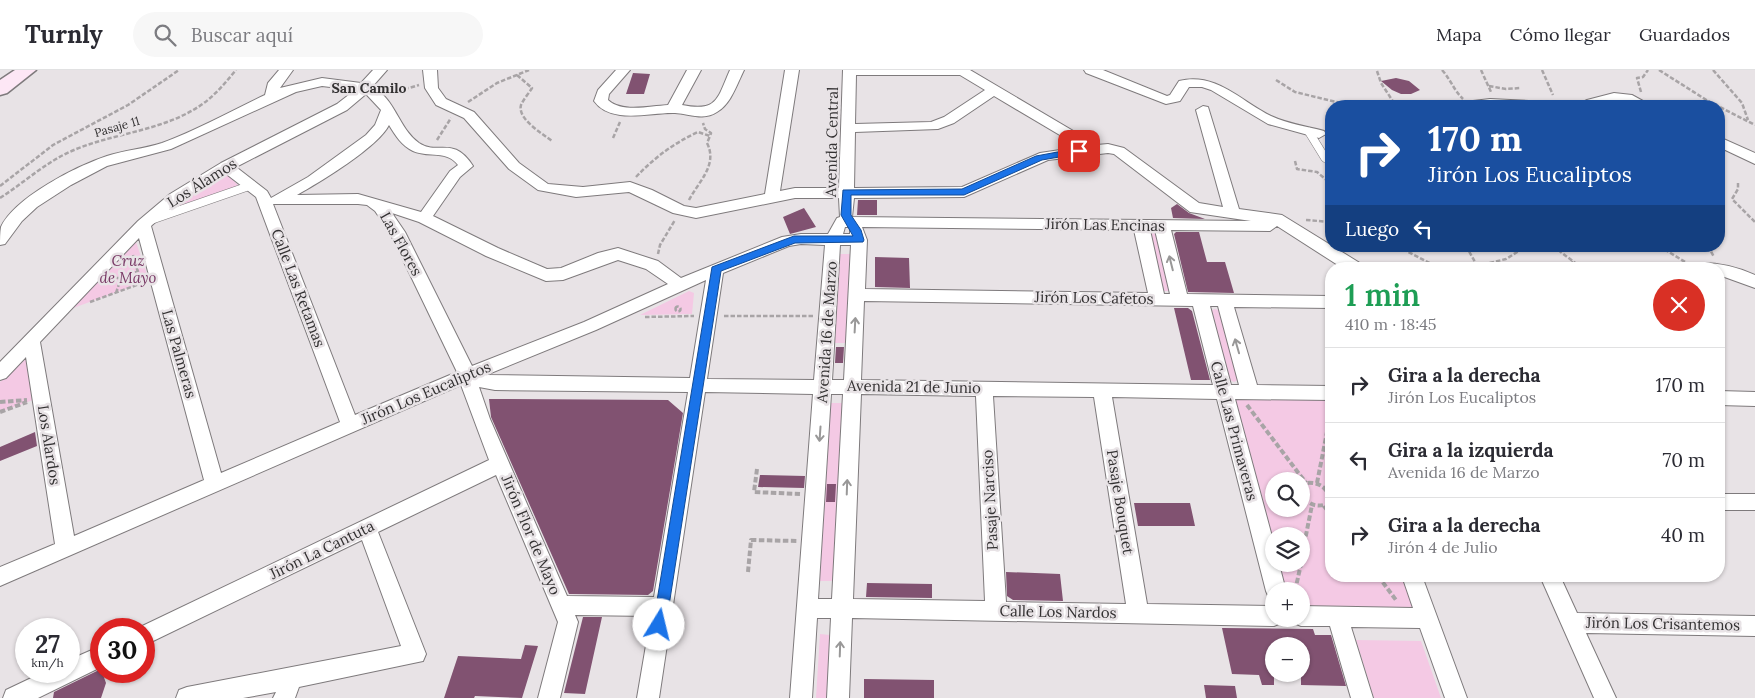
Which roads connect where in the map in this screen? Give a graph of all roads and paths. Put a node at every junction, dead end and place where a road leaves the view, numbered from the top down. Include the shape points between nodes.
1 (8, 70) edge
2 (27, 70) edge
3 (179, 70) edge
4 (236, 70) edge
5 (286, 70) edge
6 (333, 70) edge
7 (380, 70) edge
8 (529, 70) edge
9 (623, 70) edge
10 (694, 70) edge
11 (737, 70) edge
12 (792, 70) edge
13 (1091, 70) edge
14 (1442, 70) edge
15 (1480, 70) edge
16 (1542, 70) edge
17 (1648, 70) edge
18 (1659, 70) edge
19 (1713, 70) edge
20 (850, 71) edge
21 (962, 71) edge
22 (1377, 71) edge
23 (0, 75) edge
24 (517, 75) junction
25 (430, 76) edge
26 (1637, 78) dead end
27 (1276, 80) dead end
28 (323, 81) junction
29 (1521, 88) dead end
30 (0, 89) edge
31 (365, 89) junction
32 (994, 90) junction
33 (272, 95) junction
34 (1328, 100) edge
35 (1392, 100) edge
36 (1464, 100) edge
37 (1557, 100) edge
38 (1602, 100) edge
39 (1634, 100) edge
40 (1708, 100) edge
41 (385, 104) junction
42 (673, 108) junction
43 (1725, 109) edge
44 (1204, 110) dead end
45 (456, 111) junction
46 (701, 113) junction
47 (1749, 121) junction
48 (1755, 124) edge
49 (848, 128) junction
50 (1314, 133) joint
51 (710, 136) junction
52 (552, 141) dead end
53 (1725, 144) edge
54 (431, 149) junction
55 (1093, 149) junction
56 (1325, 158) dead end
57 (1755, 159) edge
58 (1295, 161) dead end
59 (226, 166) junction
60 (1325, 178) edge
61 (631, 183) dead end
62 (1738, 183) dead end
63 (252, 185) junction
64 (0, 186) edge
65 (847, 192) junction
66 (772, 196) junction
67 (0, 198) edge
68 (372, 201) junction
69 (271, 202) junction
70 (684, 209) junction
71 (1232, 212) junction
72 (424, 218) junction
73 (846, 220) junction
74 (1310, 221) dead end
75 (1325, 222) edge
76 (1755, 222) edge
77 (145, 223) junction
78 (1141, 226) junction
79 (1162, 226) junction
80 (833, 239) junction
81 (0, 240) edge
82 (859, 240) junction
83 (1321, 247) junction
84 (1325, 249) edge
85 (132, 251) dead end
86 (1329, 252) edge
87 (1408, 252) edge
88 (1516, 252) edge
89 (1561, 252) edge
90 (1668, 252) edge
91 (654, 261) dead end
92 (1574, 261) edge
93 (1346, 262) edge
94 (1428, 262) edge
95 (1495, 262) edge
96 (1683, 262) edge
97 (144, 268) dead end
98 (716, 269) junction
99 (138, 271) junction
100 (1725, 271) edge
101 (122, 278) junction
102 (107, 279) dead end
103 (149, 280) dead end
104 (1755, 282) edge
105 (141, 283) junction
106 (678, 285) junction
107 (116, 292) junction
108 (857, 295) junction
109 (1157, 299) junction
110 (1180, 300) junction
111 (1200, 300) junction
112 (1224, 300) junction
113 (1325, 302) edge
114 (83, 304) dead end
115 (678, 312) dead end
116 (705, 316) junction
117 (828, 316) junction
118 (639, 317) dead end
119 (678, 317) junction
120 (32, 342) junction
121 (0, 373) edge
122 (467, 375) junction
123 (697, 384) junction
124 (823, 386) junction
125 (851, 386) junction
126 (984, 388) junction
127 (1102, 390) junction
128 (1224, 391) junction
129 (1325, 393) edge
130 (1248, 398) junction
131 (1725, 398) edge
132 (1755, 399) edge
133 (0, 402) edge
134 (0, 412) edge
135 (350, 425) junction
136 (1325, 442) edge
137 (500, 464) junction
138 (757, 469) dead end
139 (1298, 472) edge
140 (1310, 483) edge
141 (1317, 483) junction
142 (215, 484) junction
143 (1325, 488) edge
144 (815, 494) junction
145 (1725, 502) edge
146 (1755, 502) edge
147 (1312, 505) joint
148 (1324, 506) edge
149 (1308, 527) edge
150 (367, 528) junction
151 (812, 541) junction
152 (66, 548) junction
153 (748, 572) dead end
154 (0, 577) edge
155 (1274, 582) edge
156 (1383, 582) edge
157 (1414, 582) edge
158 (1553, 582) edge
159 (1397, 600) dead end
160 (560, 605) junction
161 (662, 607) junction
162 (807, 608) junction
163 (841, 609) junction
164 (996, 611) junction
165 (1138, 614) junction
166 (1265, 616) edge
167 (1310, 616) edge
168 (1338, 617) junction
169 (1427, 618) junction
170 (1571, 623) junction
171 (1755, 626) edge
172 (155, 630) edge
173 (90, 661) edge
174 (288, 688) edge
175 (14, 698) edge
176 (187, 698) edge
177 (550, 698) edge
178 (648, 698) edge
179 (801, 698) edge
180 (838, 698) edge
181 (1362, 698) edge
182 (1456, 698) edge
183 (1605, 698) edge

1 - 23 street
2 - 30 street
3 - 64 path via 128,105 53,145
4 - 67 path, Pasaje 11 via 217,92 192,111 73,150 50,162
5 - 33 street via 275,83
6 - 28 street
7 - 31 street, Los Álamos
8 - 24 path
9 - 42 street via 603,93 601,99 605,106 622,111
10 - 42 street
11 - 46 street via 719,105
12 - 66 street
13 - 50 street via 1166,100 1175,98 1186,83 1210,84 1264,118
14 - 36 path via 1450,79 1451,87
15 - 29 path via 1488,86
16 - 37 path
17 - 26 path via 1643,77
18 - 40 path
19 - 47 path via 1742,103
20 - 21 street
20 - 49 street, Avenida Central
21 - 32 street
22 - 35 path
24 - 45 path via 481,91
24 - 52 path via 532,88 521,105 523,116
25 - 41 path
25 - 45 street via 440,102
27 - 34 path via 1295,92
28 - 31 street
28 - 33 street
31 - 41 street
31 - 59 street, Los Álamos via 342,107
32 - 49 street via 949,120 934,126
32 - 55 street
33 - 81 street via 221,123 170,145 114,159 85,171 23,210
38 - 39 street via 1618,95
41 - 54 street via 395,124 413,145
41 - 69 street via 381,127 371,138 312,180
42 - 46 street
43 - 47 path
44 - 71 street
45 - 54 path
45 - 70 street via 472,117 516,168 541,186 586,192 628,187
46 - 51 path via 703,125 711,132
47 - 48 path
49 - 65 street, Avenida Central
50 - 56 lane
51 - 61 path via 698,132 685,138 658,156
51 - 70 path via 707,143 713,152 713,160
53 - 57 street
54 - 72 street via 454,153 466,166 455,174
55 - 65 street via 1044,156 964,192
55 - 71 street via 1119,151 1195,208
58 - 60 path via 1297,169 1318,172
59 - 63 street, Calle Las Retamas
59 - 77 street, Los Álamos via 182,192
62 - 76 path via 1732,199
63 - 69 street, Calle Las Retamas
63 - 77 lane
65 - 66 street
65 - 73 street, Avenida Central
66 - 70 street via 702,212
68 - 69 street, Las Flores
68 - 72 street
68 - 122 street, Las Flores via 397,232
69 - 135 street, Calle Las Retamas
70 - 91 path via 666,234
71 - 83 street via 1277,219
72 - 106 street via 546,275 563,274 618,254 652,265
73 - 78 street, Jirón Las Encinas
73 - 80 street, Avenida 16 de Marzo
73 - 82 street, Avenida 16 de Marzo
74 - 75 path
77 - 120 street, Los Álamos
77 - 142 street, Las Palmeras
78 - 79 street, Jirón Las Encinas
78 - 109 street
79 - 83 street, Jirón Las Encinas via 1276,227
110 -> 79 street
80 - 82 street, Jirón Los Eucaliptos
80 - 98 street, Jirón Los Eucaliptos via 787,241
80 - 117 street, Avenida 16 de Marzo
82 - 108 street, Avenida 16 de Marzo
83 - 84 street, Jirón Las Encinas
85 - 99 path
86 - 93 street, Jirón Las Encinas
87 - 94 path
88 - 95 path
89 - 92 path
90 - 96 path
97 - 99 path
98 - 106 street, Jirón Los Eucaliptos
98 - 116 street
99 - 101 path
99 - 105 path
100 - 104 street
101 - 102 path
101 - 107 path
103 - 105 path
105 - 107 path
106 - 122 street, Jirón Los Eucaliptos via 583,329
107 - 114 path
108 - 109 street, Jirón Los Cafetos
125 -> 108 street, Avenida 16 de Marzo
109 - 110 street, Jirón Los Cafetos
110 - 111 street, Jirón Los Cafetos
111 - 112 street, Jirón Los Cafetos
111 - 128 street, Calle Las Primaveras
112 - 113 street, Jirón Los Cafetos
130 -> 112 street, Calle Las Primaveras
115 - 119 path
116 - 117 path
116 - 119 path
116 - 123 street
117 - 124 street, Avenida 16 de Marzo
118 - 119 path
120 - 121 street, Los Álamos
120 - 152 street, Los Alardos
122 - 123 street, Avenida 21 de Junio via 495,383
122 - 135 street, Jirón Los Eucaliptos
122 - 137 street, Jirón Flor de Mayo
123 - 124 street, Avenida 21 de Junio
123 - 161 street
124 - 125 street, Avenida 21 de Junio
124 -> 144 street, Avenida 16 de Marzo
125 - 126 street, Avenida 21 de Junio
163 -> 125 street, Avenida 16 de Marzo
126 - 127 street, Avenida 21 de Junio
126 - 164 street, Pasaje Narciso
127 - 128 street, Avenida 21 de Junio
127 - 165 street, Pasaje Bouquet
128 - 130 street, Avenida 21 de Junio
128 - 155 street, Calle Las Primaveras
129 - 130 street, Avenida 21 de Junio
130 - 139 path
131 - 132 street
133 - 134 path via 33,400
135 - 142 street, Jirón Los Eucaliptos
136 - 141 path
137 - 150 street, Jirón La Cantuta
137 - 160 street, Jirón Flor de Mayo
138 - 144 path via 754,492
140 - 141 path
141 - 143 path
142 - 152 street, Jirón Los Eucaliptos
144 - 151 street, Avenida 16 de Marzo
145 - 146 street
147 - 148 path
147 - 149 path
150 - 172 street, Jirón La Cantuta
150 - 174 street via 415,654
151 - 153 path via 751,540
151 - 162 street, Avenida 16 de Marzo
152 - 154 street, Jirón Los Eucaliptos
156 - 159 path
157 - 169 street
158 - 170 street
160 - 161 street
160 - 177 street, Jirón Flor de Mayo via 568,622
161 - 178 street
162 - 163 street, Calle Los Nardos
162 - 179 street, Avenida 16 de Marzo
163 - 164 street, Calle Los Nardos
180 -> 163 street, Avenida 16 de Marzo
164 - 165 street, Calle Los Nardos
165 - 166 street, Calle Los Nardos
167 - 168 street
168 - 169 street
168 - 181 street
169 - 182 street
170 - 171 street, Jirón Los Crisantemos
170 - 183 street
173 - 175 street
174 - 176 street

